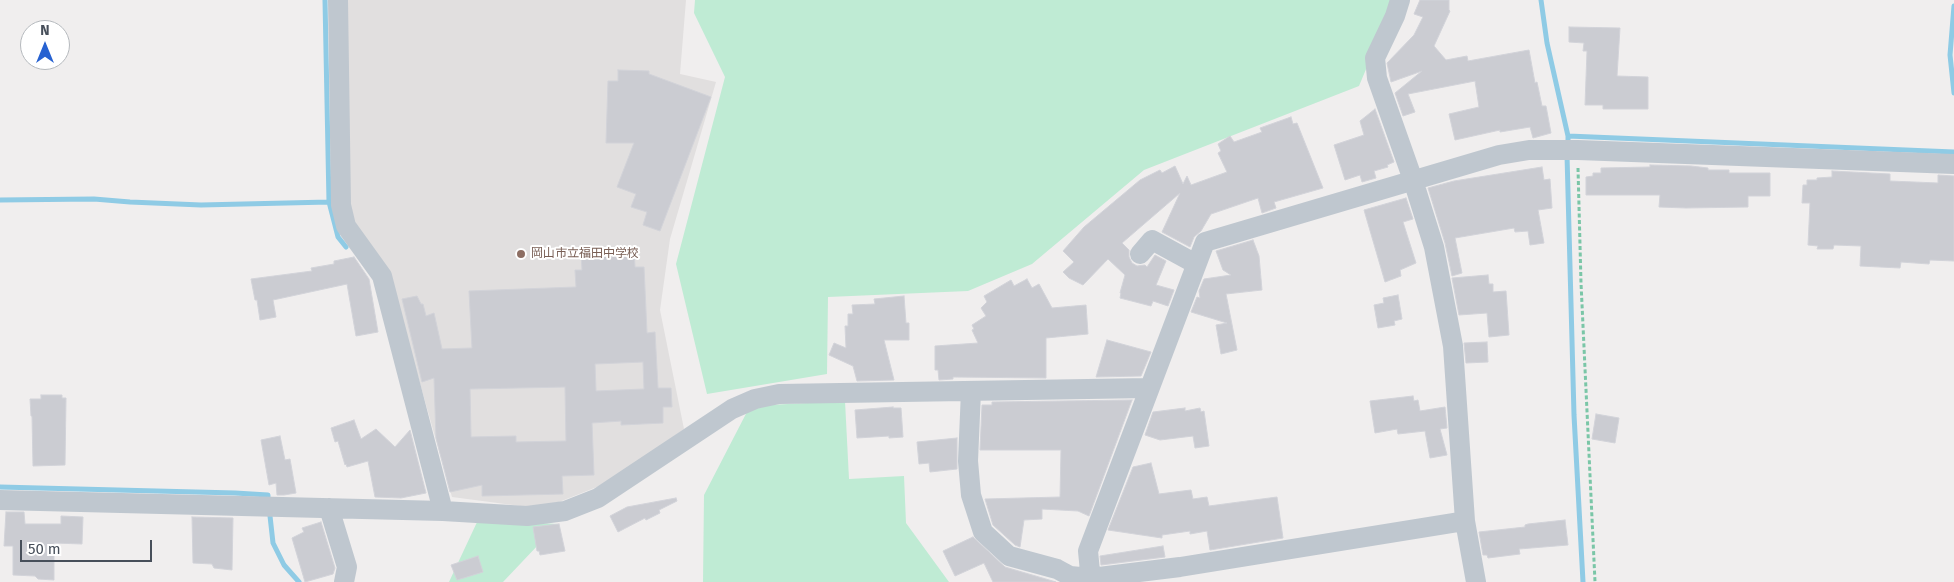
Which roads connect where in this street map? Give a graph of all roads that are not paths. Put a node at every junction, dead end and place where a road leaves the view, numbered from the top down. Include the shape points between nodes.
1 (338, 0) edge
2 (1400, 0) edge
3 (1954, 164) edge
4 (1413, 180) junction
5 (1140, 254) dead end
6 (1196, 264) junction
7 (1149, 388) junction
8 (971, 391) junction
9 (0, 500) edge
10 (329, 508) junction
11 (443, 511) junction
12 (1465, 521) junction
13 (1091, 580) edge
14 (344, 582) edge
15 (1476, 582) edge

1 - 11 street via 341,205 346,226 382,276
2 - 4 street via 1375,58 1377,78
3 - 4 street via 1529,150 1499,155
4 - 6 street via 1205,242
4 - 12 street via 1434,247 1453,346
5 - 6 street via 1152,240
6 - 7 street
7 - 8 street
7 - 13 street via 1088,552
8 - 11 street via 779,394 755,399 732,408 598,498 565,511 527,516
8 - 13 street via 968,461 971,495 983,532 1009,556
9 - 10 street
10 - 11 street
10 - 14 street via 346,567
12 - 13 street
12 - 15 street

